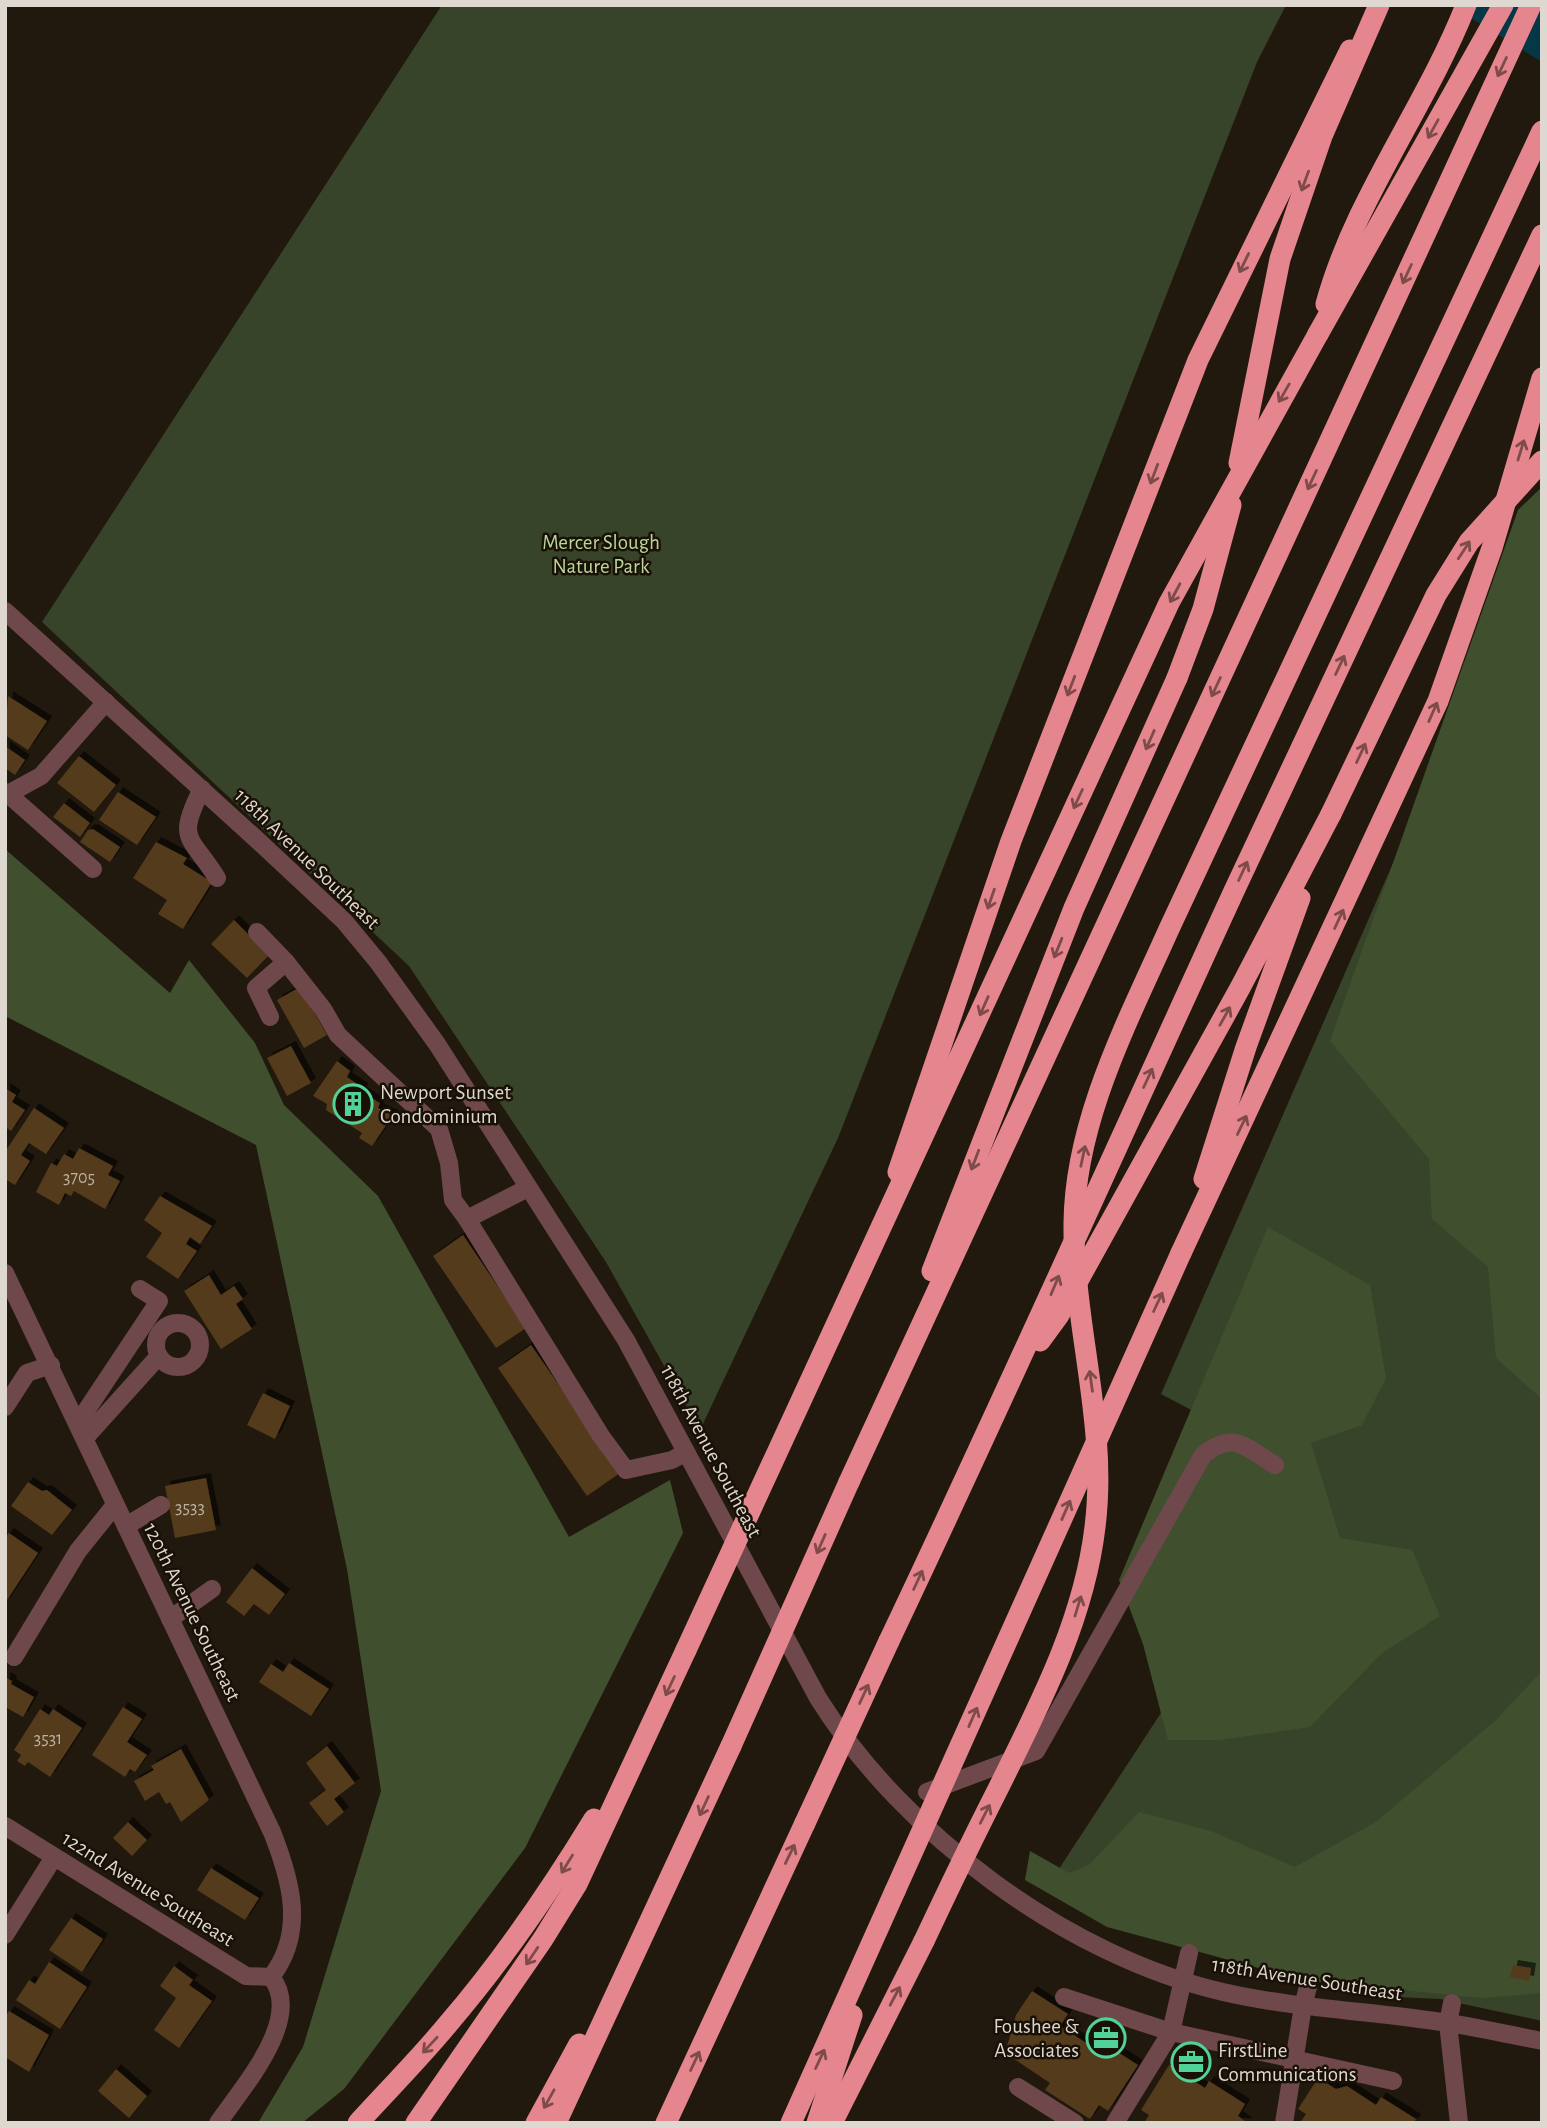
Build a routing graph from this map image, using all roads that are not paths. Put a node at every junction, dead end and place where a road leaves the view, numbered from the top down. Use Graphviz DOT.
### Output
graph roads {
  1 [pos="1376,5"];
  2 [pos="1466,5"];
  3 [pos="1503,5"];
  4 [pos="1531,5"];
  5 [pos="1542,131"];
  6 [pos="1542,235"];
  7 [pos="1318,334"];
  8 [pos="1542,378"];
  9 [pos="1542,461"];
  10 [pos="5,611"];
  11 [pos="106,702"];
  12 [pos="202,789"];
  13 [pos="6,793"];
  14 [pos="1331,814"];
  15 [pos="93,869"];
  16 [pos="217,878"];
  17 [pos="257,932"];
  18 [pos="286,962"];
  19 [pos="270,1017"];
  20 [pos="528,1188"];
  21 [pos="467,1219"];
  22 [pos="1181,1253"];
  23 [pos="5,1273"];
  24 [pos="140,1289"];
  25 [pos="850,1301"];
  26 [pos="158,1357"];
  27 [pos="51,1365"];
  28 [pos="1018,1370"];
  29 [pos="5,1407"];
  30 [pos="82,1431"];
  31 [pos="686,1452"];
  32 [pos="1275,1465"];
  33 [pos="849,1482"];
  34 [pos="115,1505"];
  35 [pos="161,1505"];
  36 [pos="126,1526"];
  37 [pos="212,1589"];
  38 [pos="170,1619"];
  39 [pos="14,1657"];
  40 [pos="653,1721"];
  41 [pos="927,1792"];
  42 [pos="5,1826"];
  43 [pos="54,1857"];
  44 [pos="676,1867"];
  45 [pos="5,1935"];
  46 [pos="876,1936"];
  47 [pos="1189,1953"];
  48 [pos="271,1976"];
  49 [pos="1182,1981"];
  50 [pos="1310,1983"];
  51 [pos="1064,1997"];
  52 [pos="1452,2003"];
  53 [pos="1303,2006"];
  54 [pos="1448,2023"];
  55 [pos="1171,2032"];
  56 [pos="1542,2041"];
  57 [pos="1294,2061"];
  58 [pos="1393,2081"];
  59 [pos="1018,2087"];
  60 [pos="218,2123"];
  61 [pos="358,2123"];
  62 [pos="416,2123"];
  63 [pos="536,2123"];
  64 [pos="556,2123"];
  65 [pos="666,2123"];
  66 [pos="791,2123"];
  67 [pos="817,2123"];
  68 [pos="832,2123"];
  69 [pos="1074,2123"];
  70 [pos="1115,2123"];
  71 [pos="1284,2123"];
  72 [pos="1459,2123"];
  1 -- 25 [label="highway, one-way, bridge"];
  1 -- 33 [label="highway, one-way, bridge"];
  2 -- 7 [label="highway"];
  3 -- 7 [label="highway, one-way"];
  4 -- 33 [label="highway, one-way"];
  68 -- 5 [label="highway, one-way, bridge"];
  28 -- 6 [label="highway, one-way, bridge"];
  7 -- 25 [label="highway, one-way, bridge"];
  22 -- 8 [label="highway, one-way, bridge"];
  14 -- 9 [label="highway, one-way, bridge"];
  10 -- 11 [label="street, 118th Avenue Southeast"];
  11 -- 12 [label="street, 118th Avenue Southeast"];
  11 -- 13 [label="street"];
  12 -- 16 [label="street"];
  12 -- 20 [label="street, 118th Avenue Southeast"];
  13 -- 15 [label="street"];
  14 -- 22 [label="highway"];
  28 -- 14 [label="highway, one-way, bridge"];
  17 -- 18 [label="street"];
  18 -- 19 [label="street"];
  18 -- 21 [label="street"];
  20 -- 21 [label="street"];
  20 -- 31 [label="street, 118th Avenue Southeast"];
  21 -- 31 [label="street"];
  46 -- 22 [label="highway, one-way, bridge"];
  23 -- 27 [label="street, 120th Avenue Southeast"];
  24 -- 30 [label="street"];
  25 -- 40 [label="highway, one-way, bridge"];
  26 -- 30 [label="street"];
  27 -- 29 [label="street"];
  27 -- 30 [label="street, 120th Avenue Southeast"];
  65 -- 28 [label="highway, one-way, bridge"];
  30 -- 34 [label="street, 120th Avenue Southeast"];
  31 -- 49 [label="street, 118th Avenue Southeast"];
  32 -- 41 [label="street"];
  33 -- 44 [label="highway, one-way, bridge"];
  34 -- 36 [label="street, 120th Avenue Southeast"];
  34 -- 39 [label="street"];
  35 -- 36 [label="street"];
  36 -- 38 [label="street, 120th Avenue Southeast"];
  37 -- 38 [label="street"];
  38 -- 48 [label="street, 120th Avenue Southeast"];
  40 -- 61 [label="highway, one-way"];
  40 -- 62 [label="highway, one-way"];
  42 -- 43 [label="street, 122nd Avenue Southeast"];
  43 -- 45 [label="street"];
  43 -- 48 [label="street, 122nd Avenue Southeast"];
  44 -- 63 [label="highway, one-way"];
  44 -- 64 [label="highway"];
  66 -- 46 [label="highway, one-way"];
  46 -- 67 [label="highway"];
  47 -- 49 [label="street"];
  48 -- 60 [label="street"];
  49 -- 53 [label="street, 118th Avenue Southeast"];
  49 -- 55 [label="street"];
  50 -- 53 [label="street"];
  51 -- 55 [label="street"];
  52 -- 54 [label="street"];
  53 -- 54 [label="street, 118th Avenue Southeast"];
  53 -- 57 [label="street"];
  54 -- 56 [label="street, 118th Avenue Southeast"];
  54 -- 72 [label="street"];
  55 -- 57 [label="street"];
  55 -- 70 [label="street"];
  57 -- 58 [label="street"];
  57 -- 71 [label="street"];
  59 -- 69 [label="street"];
}
